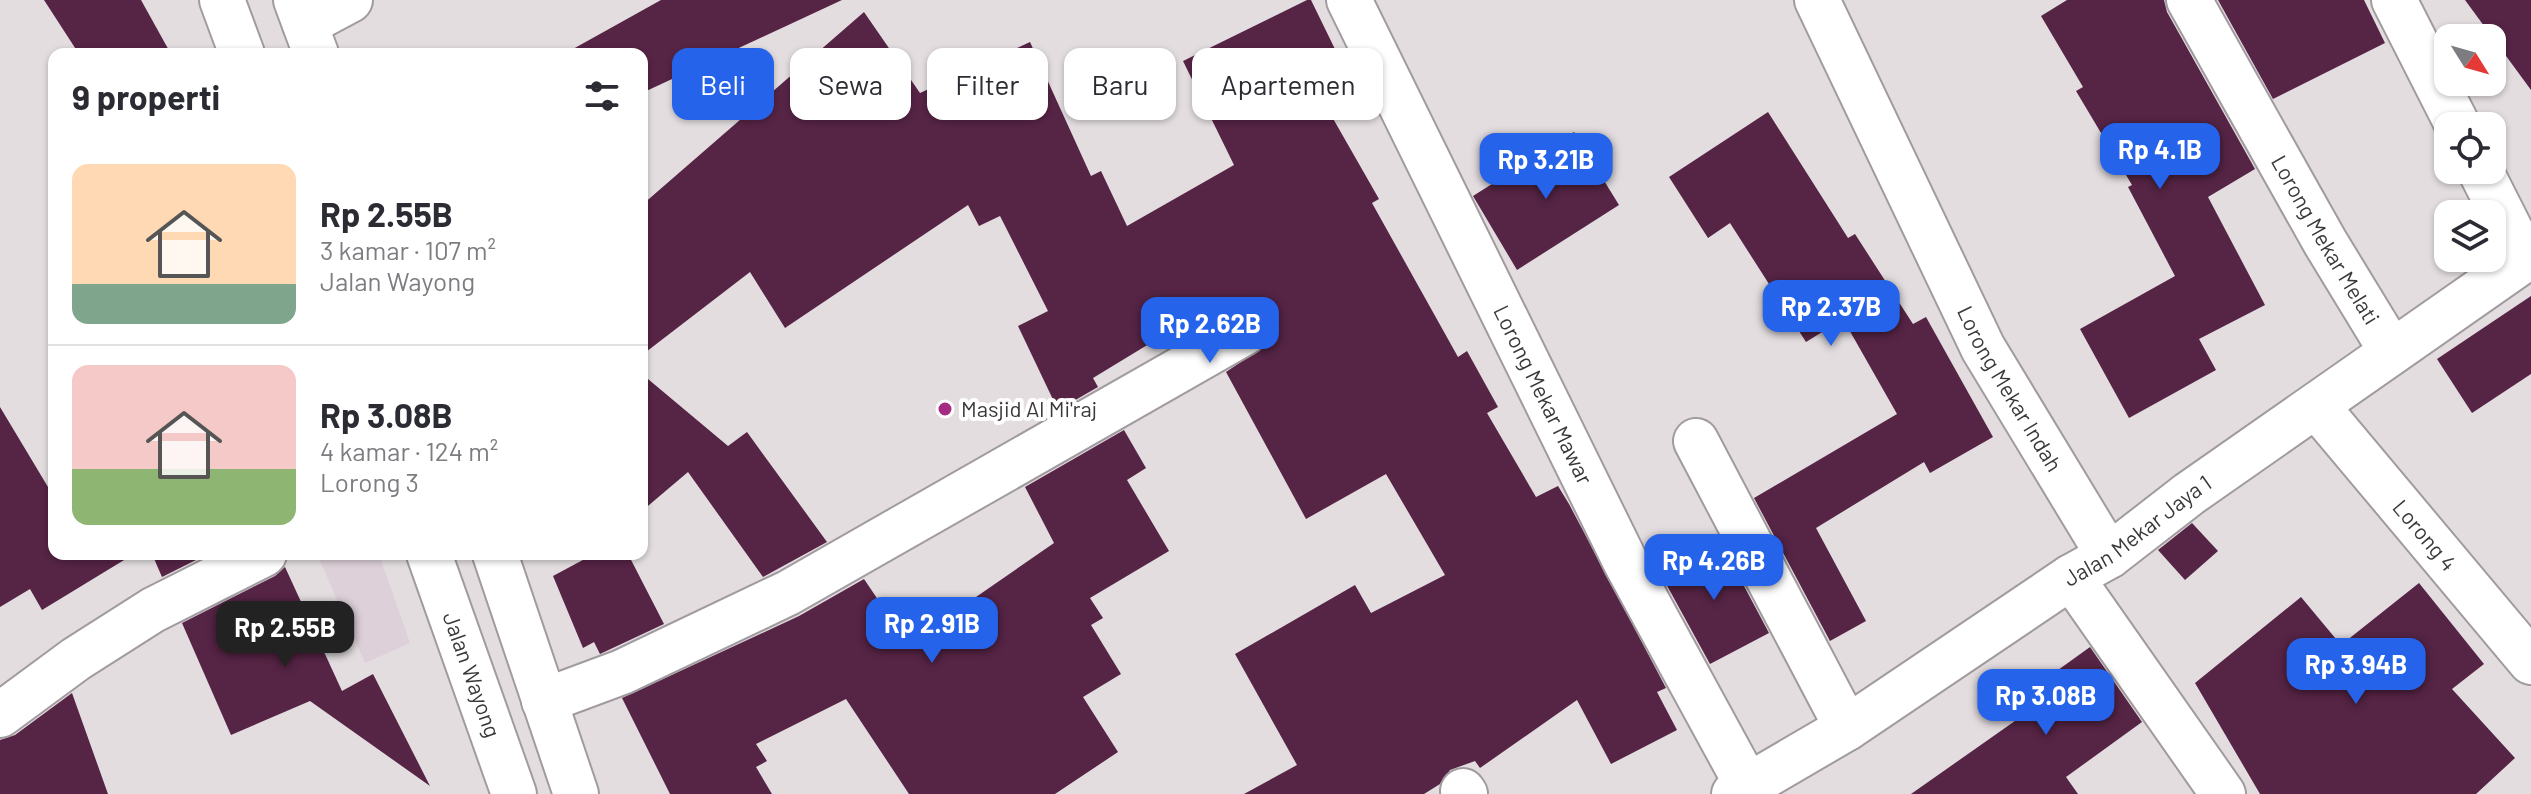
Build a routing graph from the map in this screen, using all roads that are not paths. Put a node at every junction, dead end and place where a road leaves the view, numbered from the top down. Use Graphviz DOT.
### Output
graph roads {
  1 [pos="222,0"];
  2 [pos="350,0"];
  3 [pos="1349,0"];
  4 [pos="1817,0"];
  5 [pos="2189,0"];
  6 [pos="2394,0"];
  7 [pos="306,26"];
  8 [pos="240,48"];
  9 [pos="2451,112"];
  10 [pos="2488,184"];
  11 [pos="2528,257"];
  12 [pos="1244,333"];
  13 [pos="2392,352"];
  14 [pos="2318,408"];
  15 [pos="1696,441"];
  16 [pos="2109,556"];
  17 [pos="252,560"];
  18 [pos="431,560"];
  19 [pos="497,560"];
  20 [pos="2071,577"];
  21 [pos="2531,662"];
  22 [pos="544,701"];
  23 [pos="0,715"];
  24 [pos="1847,728"];
  25 [pos="1745,791"];
  26 [pos="514,794"];
  27 [pos="576,794"];
  28 [pos="2223,794"];
  1 -- 8 [label="street"];
  2 -- 7 [label="street"];
  3 -- 25 [label="street, Lorong Mekar Mawar"];
  4 -- 16 [label="street, Lorong Mekar Indah"];
  5 -- 13 [label="street, Lorong Mekar Melati"];
  6 -- 9 [label="street"];
  10 -- 11 [label="street"];
  11 -- 13 [label="street, Jalan Mekar Jaya 1"];
  12 -- 22 [label="street"];
  13 -- 14 [label="street, Jalan Mekar Jaya 1"];
  14 -- 16 [label="street, Jalan Mekar Jaya 1"];
  14 -- 21 [label="street, Lorong 4"];
  15 -- 24 [label="street"];
  16 -- 20 [label="street, Jalan Mekar Jaya 1"];
  17 -- 23 [label="street"];
  18 -- 26 [label="street, Jalan Wayong"];
  19 -- 22 [label="street"];
  20 -- 24 [label="street, Jalan Mekar Jaya 1"];
  20 -- 28 [label="street"];
  22 -- 27 [label="street"];
  24 -- 25 [label="street, Jalan Mekar Jaya 1"];
}
